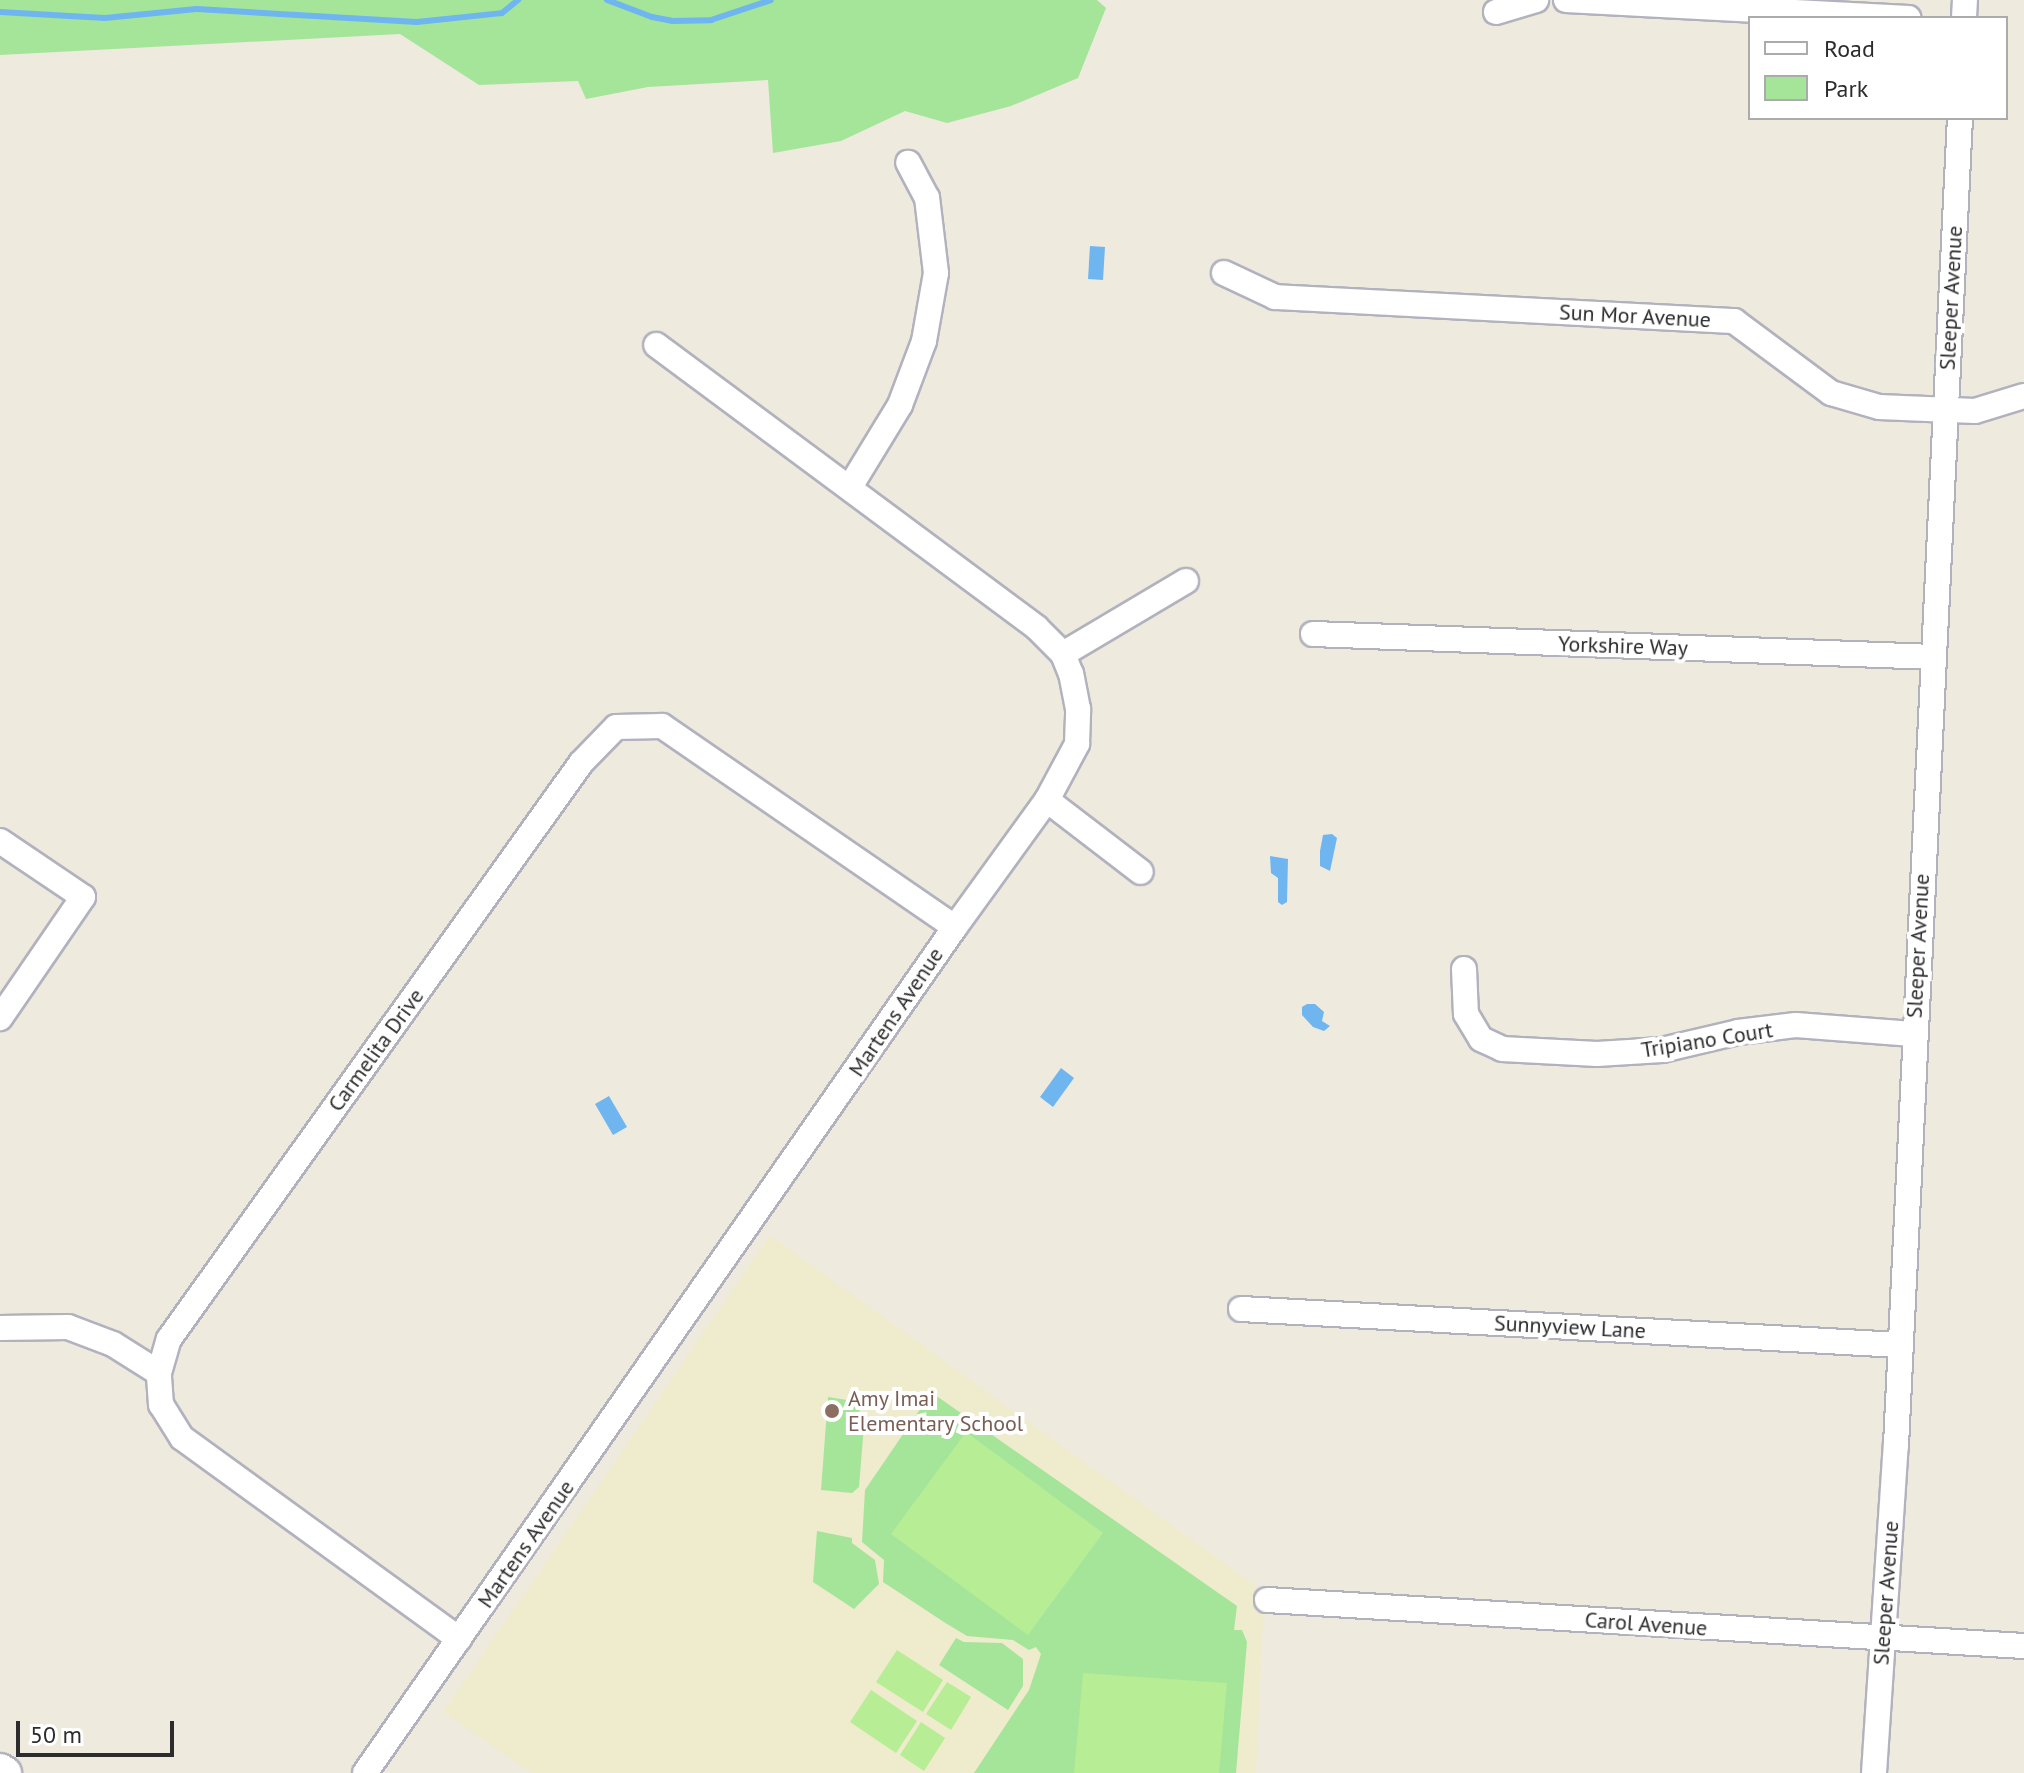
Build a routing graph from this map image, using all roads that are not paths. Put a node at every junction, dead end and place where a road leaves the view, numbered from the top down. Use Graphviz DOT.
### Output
graph roads {
  1 [pos="1536,0"];
  2 [pos="1566,0"];
  3 [pos="1496,12"];
  4 [pos="1871,16"];
  5 [pos="1960,120"];
  6 [pos="908,163"];
  7 [pos="1224,273"];
  8 [pos="656,345"];
  9 [pos="2024,396"];
  10 [pos="1945,410"];
  11 [pos="850,487"];
  12 [pos="1186,581"];
  13 [pos="1313,634"];
  14 [pos="1063,654"];
  15 [pos="1933,657"];
  16 [pos="1047,800"];
  17 [pos="0,841"];
  18 [pos="1141,872"];
  19 [pos="955,927"];
  20 [pos="1464,969"];
  21 [pos="0,1018"];
  22 [pos="1913,1034"];
  23 [pos="1241,1309"];
  24 [pos="0,1328"];
  25 [pos="1899,1345"];
  26 [pos="159,1373"];
  27 [pos="1267,1600"];
  28 [pos="459,1639"];
  29 [pos="1883,1639"];
  30 [pos="2024,1646"];
  31 [pos="365,1773"];
  32 [pos="1874,1773"];
  1 -- 3 [label="street"];
  2 -- 4 [label="street"];
  5 -- 10 [label="street, Sleeper Avenue"];
  6 -- 11 [label="street"];
  7 -- 10 [label="street, Sun Mor Avenue"];
  8 -- 11 [label="street"];
  9 -- 10 [label="street, Sun Mor Avenue"];
  10 -- 15 [label="street, Sleeper Avenue"];
  11 -- 14 [label="street"];
  12 -- 14 [label="street"];
  13 -- 15 [label="street, Yorkshire Way"];
  14 -- 16 [label="street, Martens Avenue"];
  15 -- 22 [label="street, Sleeper Avenue"];
  16 -- 18 [label="street"];
  16 -- 19 [label="street, Martens Avenue"];
  17 -- 21 [label="street"];
  19 -- 26 [label="street, Carmelita Drive"];
  19 -- 28 [label="street, Martens Avenue"];
  20 -- 22 [label="street, Tripiano Court"];
  22 -- 25 [label="street, Sleeper Avenue"];
  23 -- 25 [label="street, Sunnyview Lane"];
  24 -- 26 [label="street"];
  25 -- 29 [label="street, Sleeper Avenue"];
  26 -- 28 [label="street, Carmelita Drive"];
  27 -- 29 [label="street, Carol Avenue"];
  28 -- 31 [label="street, Martens Avenue"];
  29 -- 30 [label="street, Carol Avenue"];
  29 -- 32 [label="street, Sleeper Avenue"];
}
